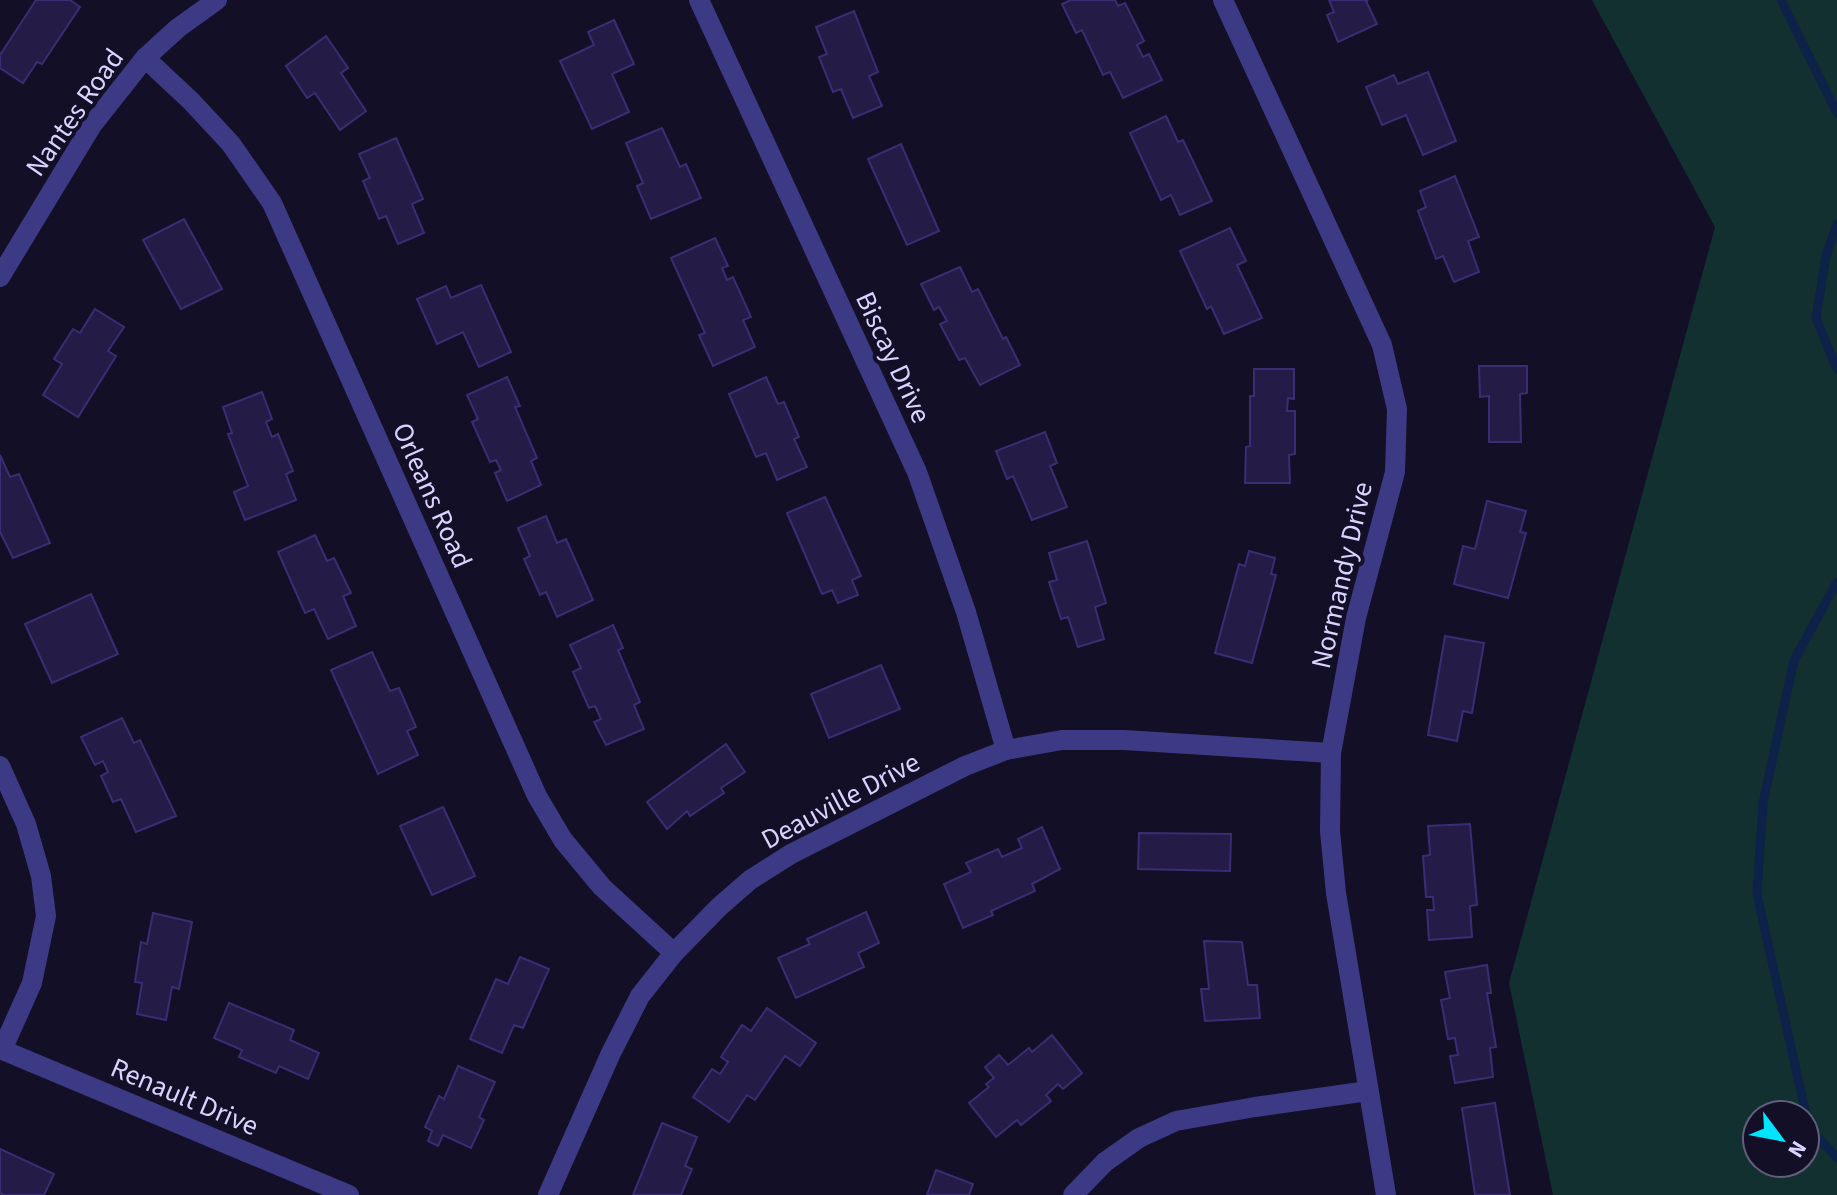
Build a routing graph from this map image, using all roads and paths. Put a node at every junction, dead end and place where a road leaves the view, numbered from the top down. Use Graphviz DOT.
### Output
graph roads {
  1 [pos="217,0"];
  2 [pos="699,0"];
  3 [pos="1223,0"];
  4 [pos="145,58"];
  5 [pos="0,277"];
  6 [pos="1006,750"];
  7 [pos="1331,753"];
  8 [pos="0,766"];
  9 [pos="674,953"];
  10 [pos="1,1050"];
  11 [pos="1368,1091"];
  12 [pos="349,1195"];
  13 [pos="548,1195"];
  14 [pos="1073,1195"];
  15 [pos="1386,1195"];
  1 -- 4 [label="street, Nantes Road"];
  2 -- 6 [label="street, Biscay Drive"];
  3 -- 7 [label="street, Normandy Drive"];
  4 -- 5 [label="street, Nantes Road"];
  4 -- 9 [label="street, Orleans Road"];
  6 -- 7 [label="street, Deauville Drive"];
  6 -- 9 [label="street, Deauville Drive"];
  7 -- 11 [label="street, Normandy Drive"];
  8 -- 10 [label="street"];
  9 -- 13 [label="street, Deauville Drive"];
  10 -- 12 [label="street, Renault Drive"];
  11 -- 14 [label="street"];
  11 -- 15 [label="street, Normandy Drive"];
}
